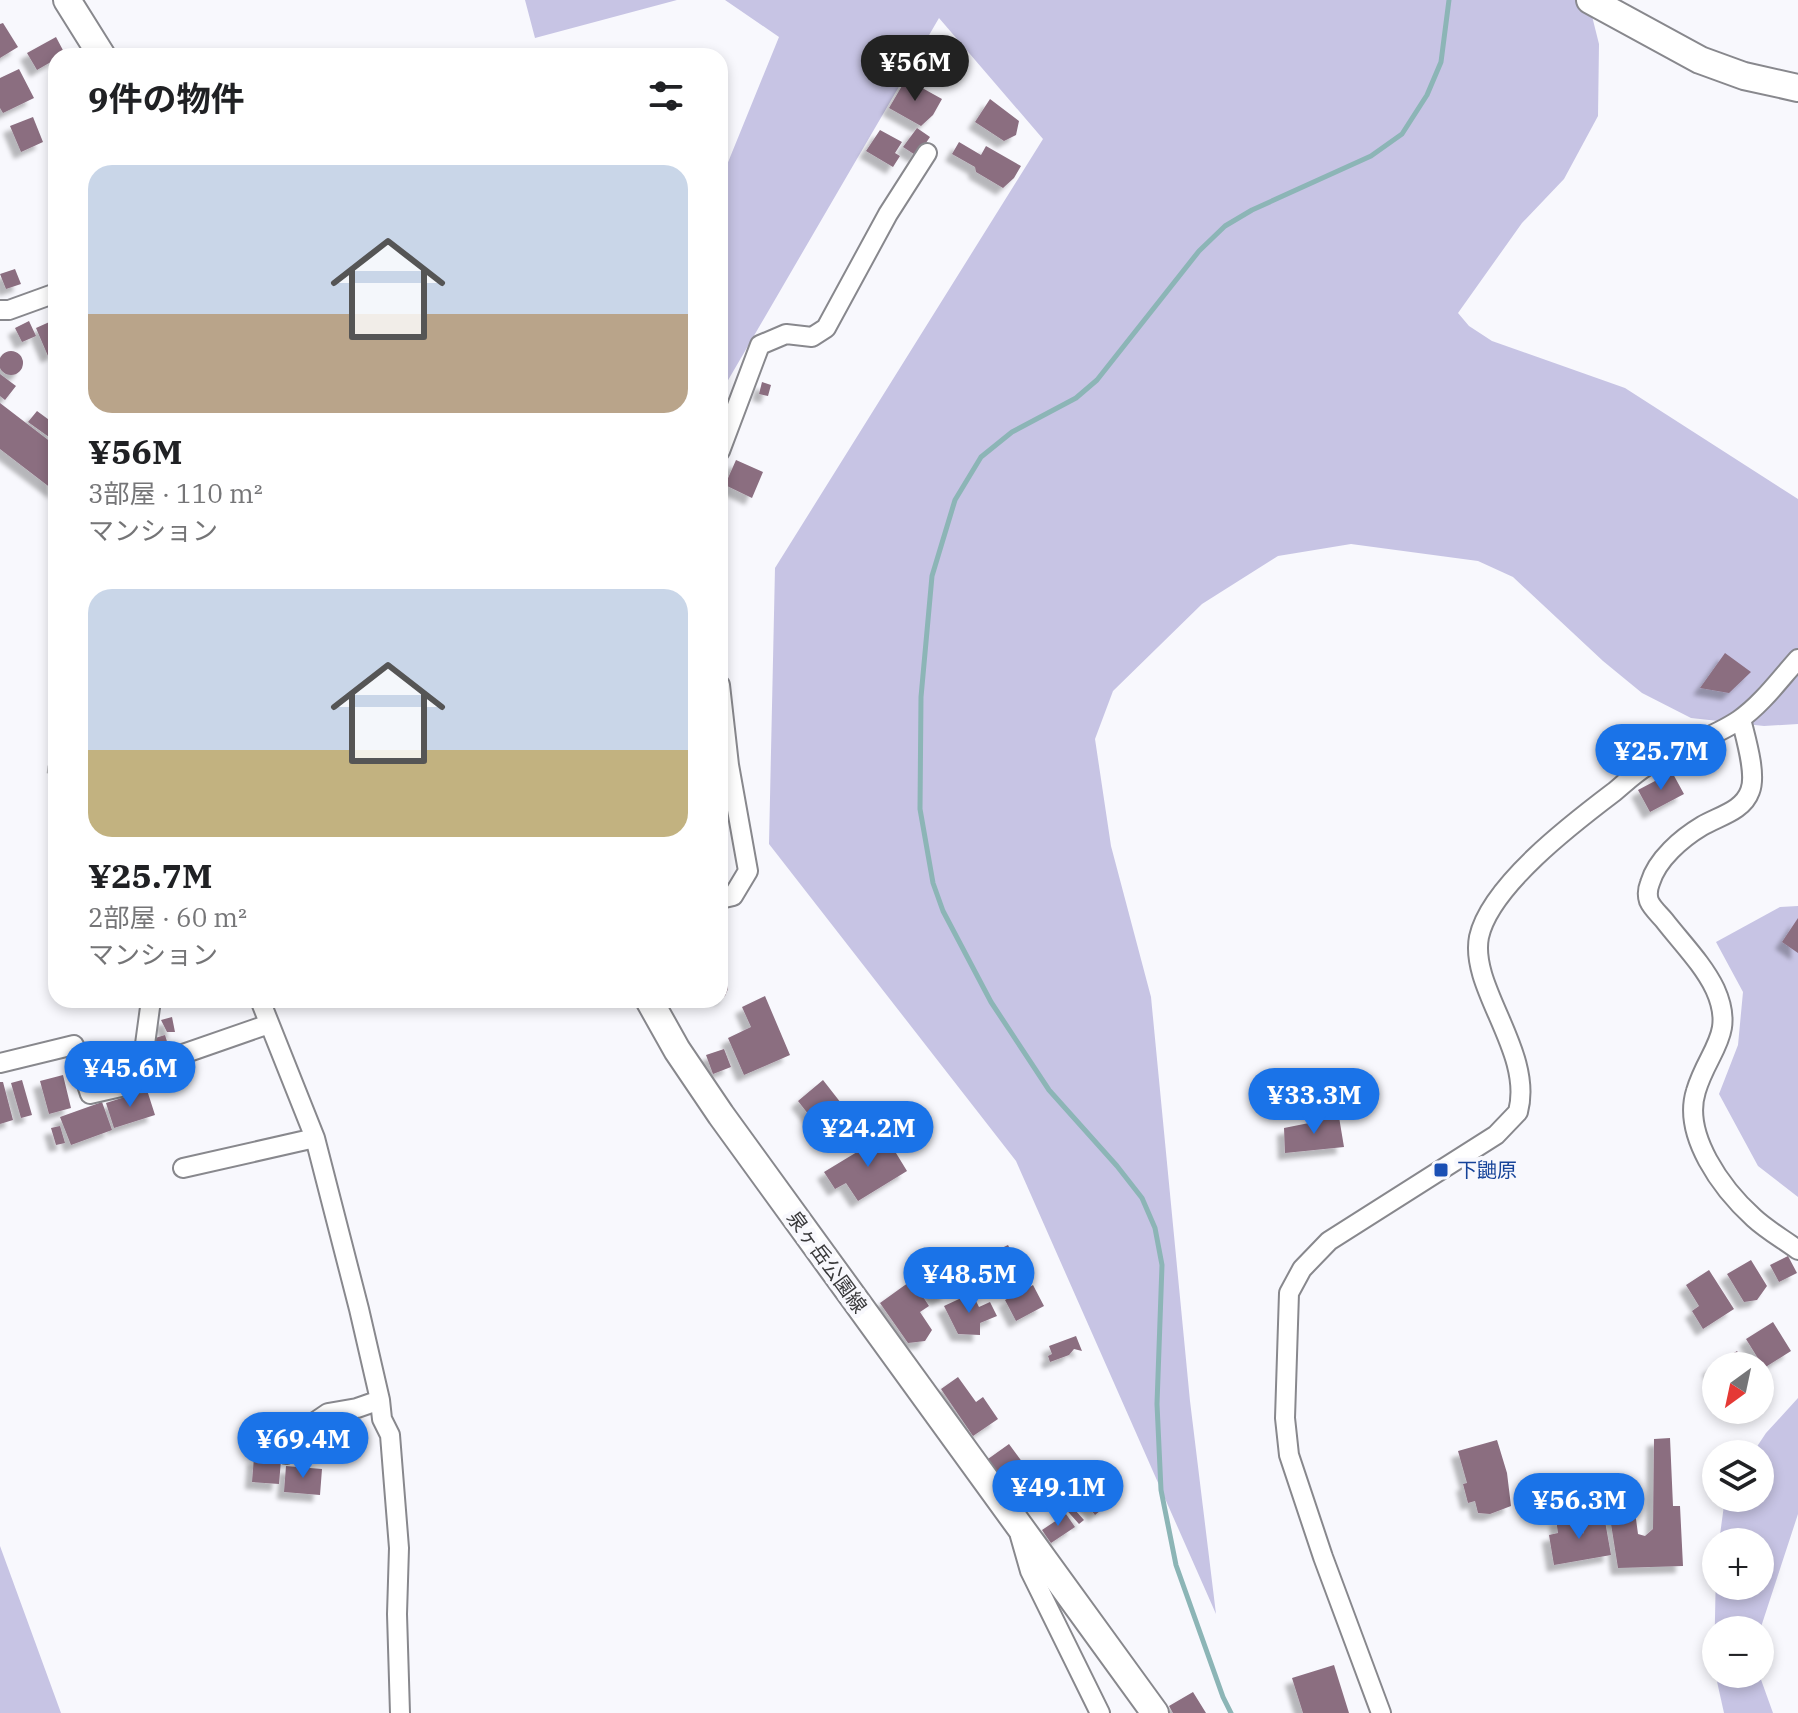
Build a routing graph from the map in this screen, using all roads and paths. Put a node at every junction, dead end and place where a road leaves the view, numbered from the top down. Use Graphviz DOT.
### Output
graph roads {
  1 [pos="67,0"];
  2 [pos="1590,0"];
  3 [pos="97,48"];
  4 [pos="1798,88"];
  5 [pos="927,153"];
  6 [pos="48,296"];
  7 [pos="0,310"];
  8 [pos="728,430"];
  9 [pos="1798,659"];
  10 [pos="1741,719"];
  11 [pos="728,780"];
  12 [pos="728,897"];
  13 [pos="150,1008"];
  14 [pos="263,1008"];
  15 [pos="653,1008"];
  16 [pos="269,1024"];
  17 [pos="0,1063"];
  18 [pos="82,1070"];
  19 [pos="315,1138"];
  20 [pos="183,1168"];
  21 [pos="1798,1250"];
  22 [pos="380,1400"];
  23 [pos="286,1454"];
  24 [pos="1018,1525"];
  25 [pos="400,1713"];
  26 [pos="1100,1713"];
  27 [pos="1155,1713"];
  28 [pos="1381,1713"];
  1 -- 3 [label="main road"];
  2 -- 4 [label="main road"];
  5 -- 8 [label="street"];
  6 -- 7 [label="street"];
  9 -- 10 [label="street"];
  10 -- 21 [label="street"];
  10 -- 28 [label="street"];
  11 -- 12 [label="street"];
  13 -- 18 [label="street"];
  14 -- 16 [label="street"];
  15 -- 24 [label="main road, 泉ヶ岳公園線"];
  16 -- 18 [label="street"];
  16 -- 19 [label="street"];
  17 -- 18 [label="street"];
  19 -- 20 [label="street"];
  19 -- 22 [label="street"];
  22 -- 23 [label="street"];
  22 -- 25 [label="street"];
  24 -- 26 [label="street"];
  24 -- 27 [label="main road, 泉ヶ岳公園線"];
}
